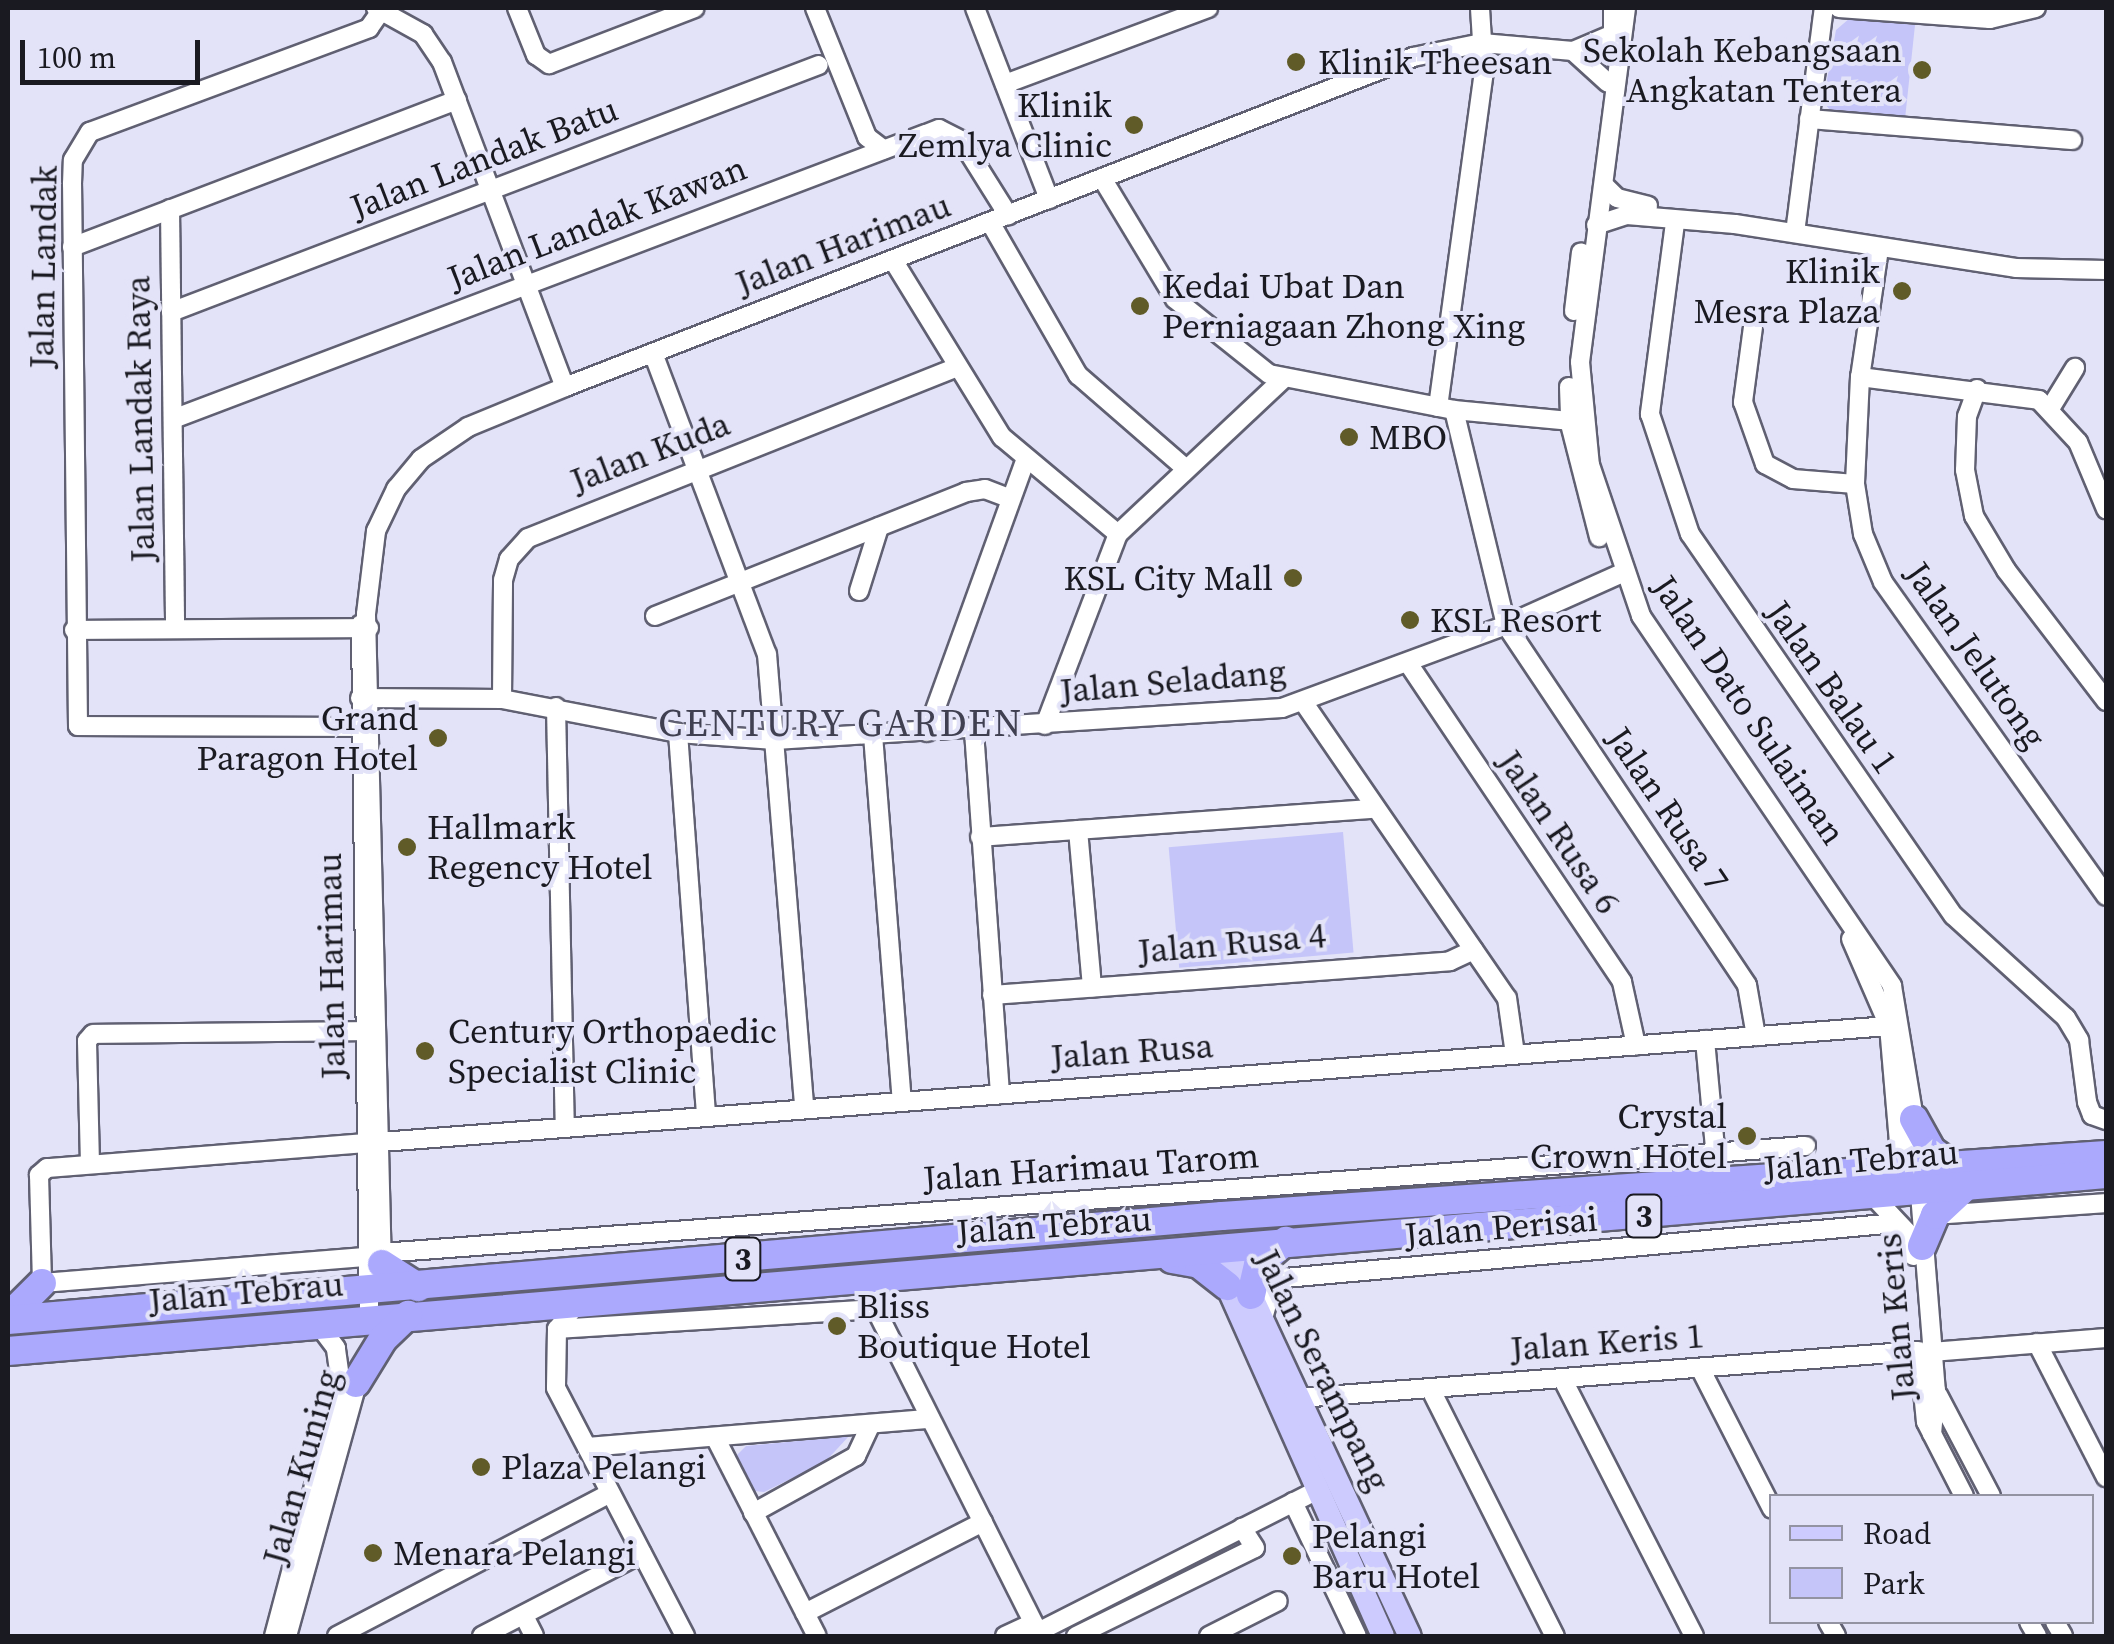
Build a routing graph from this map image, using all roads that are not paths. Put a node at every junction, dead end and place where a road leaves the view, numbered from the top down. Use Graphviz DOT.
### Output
graph roads {
  1 [pos="517,8"];
  2 [pos="694,8"];
  3 [pos="816,8"];
  4 [pos="976,8"];
  5 [pos="1208,8"];
  6 [pos="1480,8"];
  7 [pos="1613,8"];
  8 [pos="1626,8"];
  9 [pos="1824,8"];
  10 [pos="1839,8"];
  11 [pos="2036,8"];
  12 [pos="379,9"];
  13 [pos="1932,11"];
  14 [pos="1614,34"];
  15 [pos="1482,44"];
  16 [pos="1573,50"];
  17 [pos="819,65"];
  18 [pos="1608,83"];
  19 [pos="1005,84"];
  20 [pos="457,100"];
  21 [pos="1810,119"];
  22 [pos="867,137"];
  23 [pos="2072,140"];
  24 [pos="884,150"];
  25 [pos="861,158"];
  26 [pos="1102,178"];
  27 [pos="1604,185"];
  28 [pos="491,190"];
  29 [pos="1049,199"];
  30 [pos="170,209"];
  31 [pos="999,218"];
  32 [pos="1674,223"];
  33 [pos="1714,223"];
  34 [pos="1596,224"];
  35 [pos="1795,233"];
  36 [pos="72,247"];
  37 [pos="1879,248"];
  38 [pos="893,260"];
  39 [pos="2106,270"];
  40 [pos="525,285"];
  41 [pos="171,312"];
  42 [pos="1753,328"];
  43 [pos="654,353"];
  44 [pos="956,368"];
  45 [pos="2075,368"];
  46 [pos="1860,377"];
  47 [pos="1282,380"];
  48 [pos="565,387"];
  49 [pos="1977,389"];
  50 [pos="2051,407"];
  51 [pos="1446,409"];
  52 [pos="172,419"];
  53 [pos="1576,423"];
  54 [pos="1025,462"];
  55 [pos="697,468"];
  56 [pos="1186,469"];
  57 [pos="1856,484"];
  58 [pos="1008,498"];
  59 [pos="2106,508"];
  60 [pos="879,526"];
  61 [pos="1118,534"];
  62 [pos="1617,574"];
  63 [pos="739,578"];
  64 [pos="859,591"];
  65 [pos="655,616"];
  66 [pos="366,623"];
  67 [pos="1506,624"];
  68 [pos="175,628"];
  69 [pos="74,630"];
  70 [pos="1408,662"];
  71 [pos="366,698"];
  72 [pos="502,699"];
  73 [pos="2106,700"];
  74 [pos="1304,703"];
  75 [pos="556,707"];
  76 [pos="1045,725"];
  77 [pos="360,727"];
  78 [pos="974,731"];
  79 [pos="927,732"];
  80 [pos="678,733"];
  81 [pos="872,735"];
  82 [pos="776,740"];
  83 [pos="1374,809"];
  84 [pos="1078,830"];
  85 [pos="980,837"];
  86 [pos="2099,876"];
  87 [pos="2106,896"];
  88 [pos="1474,950"];
  89 [pos="1092,987"];
  90 [pos="992,995"];
  91 [pos="1888,1026"];
  92 [pos="365,1032"];
  93 [pos="1756,1036"];
  94 [pos="1705,1040"];
  95 [pos="1636,1045"];
  96 [pos="1515,1054"];
  97 [pos="1000,1094"];
  98 [pos="902,1101"];
  99 [pos="804,1108"];
  100 [pos="706,1116"];
  101 [pos="1914,1119"];
  102 [pos="2106,1120"];
  103 [pos="565,1127"];
  104 [pos="373,1143"];
  105 [pos="1806,1146"];
  106 [pos="1715,1152"];
  107 [pos="2106,1155"];
  108 [pos="90,1164"];
  109 [pos="1576,1164"];
  110 [pos="2106,1174"];
  111 [pos="1958,1177"];
  112 [pos="1718,1181"];
  113 [pos="1915,1188"];
  114 [pos="1593,1191"];
  115 [pos="1874,1197"];
  116 [pos="2106,1203"];
  117 [pos="1383,1208"];
  118 [pos="1896,1223"];
  119 [pos="1068,1231"];
  120 [pos="1286,1241"];
  121 [pos="534,1242"];
  122 [pos="1922,1246"];
  123 [pos="1222,1248"];
  124 [pos="1148,1256"];
  125 [pos="859,1276"];
  126 [pos="519,1278"];
  127 [pos="42,1283"];
  128 [pos="381,1288"];
  129 [pos="1239,1291"];
  130 [pos="585,1300"];
  131 [pos="875,1309"];
  132 [pos="8,1319"];
  133 [pos="317,1322"];
  134 [pos="1262,1322"];
  135 [pos="557,1328"];
  136 [pos="2106,1338"];
  137 [pos="2037,1342"];
  138 [pos="8,1351"];
  139 [pos="1925,1351"];
  140 [pos="1700,1368"];
  141 [pos="1562,1378"];
  142 [pos="356,1383"];
  143 [pos="1430,1388"];
  144 [pos="1936,1390"];
  145 [pos="1299,1398"];
  146 [pos="930,1419"];
  147 [pos="870,1424"];
  148 [pos="1932,1434"];
  149 [pos="716,1440"];
  150 [pos="587,1447"];
  151 [pos="2101,1453"];
  152 [pos="2106,1477"];
  153 [pos="1316,1490"];
  154 [pos="610,1493"];
  155 [pos="1963,1494"];
  156 [pos="1989,1494"];
  157 [pos="1293,1502"];
  158 [pos="1769,1503"];
  159 [pos="753,1512"];
  160 [pos="983,1522"];
  161 [pos="1242,1528"];
  162 [pos="642,1553"];
  163 [pos="1278,1601"];
  164 [pos="805,1613"];
  165 [pos="524,1616"];
  166 [pos="1037,1630"];
  167 [pos="274,1636"];
  168 [pos="287,1636"];
  169 [pos="337,1636"];
  170 [pos="482,1636"];
  171 [pos="534,1636"];
  172 [pos="684,1636"];
  173 [pos="817,1636"];
  174 [pos="1009,1636"];
  175 [pos="1076,1636"];
  176 [pos="1209,1636"];
  177 [pos="1358,1636"];
  178 [pos="1382,1636"];
  179 [pos="1410,1636"];
  180 [pos="1555,1636"];
  181 [pos="1694,1636"];
  1 -- 2 [label="street"];
  3 -- 22 [label="street"];
  4 -- 19 [label="street"];
  5 -- 19 [label="street"];
  6 -- 15 [label="street"];
  7 -- 14 [label="street, Jalan Dato Sulaiman"];
  8 -- 27 [label="street, Jalan Dato Sulaiman"];
  9 -- 21 [label="street"];
  10 -- 13 [label="street"];
  11 -- 13 [label="street"];
  12 -- 20 [label="street"];
  12 -- 36 [label="street, Jalan Landak"];
  14 -- 16 [label="street, Jalan Harimau"];
  14 -- 18 [label="street, Jalan Dato Sulaiman"];
  15 -- 16 [label="street, Jalan Harimau"];
  15 -- 26 [label="street, Jalan Harimau"];
  15 -- 51 [label="street"];
  16 -- 18 [label="street"];
  17 -- 28 [label="street, Jalan Landak Batu"];
  18 -- 53 [label="street, Jalan Dato Sulaiman"];
  19 -- 29 [label="street"];
  20 -- 28 [label="street"];
  20 -- 30 [label="street"];
  21 -- 23 [label="street"];
  21 -- 35 [label="street"];
  22 -- 24 [label="street"];
  22 -- 25 [label="street"];
  24 -- 25 [label="street, Jalan Landak Kawan"];
  24 -- 31 [label="street, Jalan Landak Kawan"];
  25 -- 40 [label="street, Jalan Landak Kawan"];
  26 -- 29 [label="street, Jalan Harimau"];
  26 -- 47 [label="street"];
  27 -- 33 [label="street"];
  27 -- 34 [label="street, Jalan Dato Sulaiman"];
  28 -- 40 [label="street"];
  28 -- 41 [label="street, Jalan Landak Batu"];
  29 -- 31 [label="street, Jalan Harimau"];
  30 -- 36 [label="street"];
  30 -- 41 [label="street, Jalan Landak Raya"];
  31 -- 38 [label="street, Jalan Harimau"];
  31 -- 56 [label="street"];
  32 -- 33 [label="street"];
  32 -- 34 [label="street"];
  32 -- 102 [label="street, Jalan Balau 1"];
  33 -- 35 [label="street"];
  34 -- 53 [label="street, Jalan Dato Sulaiman"];
  35 -- 37 [label="street"];
  36 -- 69 [label="street, Jalan Landak"];
  37 -- 39 [label="street"];
  37 -- 46 [label="street, Jalan Jelutong"];
  38 -- 43 [label="street, Jalan Harimau"];
  38 -- 44 [label="street"];
  40 -- 48 [label="street"];
  40 -- 52 [label="street, Jalan Landak Kawan"];
  41 -- 52 [label="street, Jalan Landak Raya"];
  42 -- 57 [label="street"];
  43 -- 48 [label="street, Jalan Harimau"];
  43 -- 55 [label="street"];
  44 -- 54 [label="street"];
  44 -- 55 [label="street, Jalan Kuda"];
  45 -- 50 [label="street"];
  46 -- 49 [label="street"];
  46 -- 57 [label="street, Jalan Jelutong"];
  47 -- 51 [label="street"];
  47 -- 56 [label="street"];
  48 -- 66 [label="street, Jalan Harimau"];
  49 -- 50 [label="street"];
  49 -- 73 [label="street"];
  50 -- 59 [label="street"];
  51 -- 53 [label="street"];
  51 -- 67 [label="street"];
  52 -- 68 [label="street, Jalan Landak Raya"];
  53 -- 62 [label="street, Jalan Dato Sulaiman"];
  54 -- 58 [label="street"];
  54 -- 61 [label="street"];
  55 -- 63 [label="street"];
  55 -- 72 [label="street, Jalan Kuda"];
  56 -- 61 [label="street"];
  57 -- 86 [label="street, Jalan Jelutong"];
  58 -- 60 [label="street"];
  58 -- 79 [label="street"];
  60 -- 63 [label="street"];
  60 -- 64 [label="street"];
  61 -- 76 [label="street"];
  62 -- 67 [label="street, Jalan Seladang"];
  62 -- 91 [label="street, Jalan Dato Sulaiman"];
  62 -- 101 [label="street, Jalan Dato Sulaiman"];
  63 -- 65 [label="street"];
  63 -- 82 [label="street"];
  66 -- 68 [label="street"];
  66 -- 71 [label="street, Jalan Harimau"];
  67 -- 70 [label="street, Jalan Seladang"];
  67 -- 93 [label="street, Jalan Rusa 7"];
  68 -- 69 [label="street"];
  69 -- 77 [label="street, Jalan Landak"];
  70 -- 74 [label="street, Jalan Seladang"];
  70 -- 95 [label="street, Jalan Rusa 6"];
  71 -- 72 [label="street, Jalan Seladang"];
  71 -- 77 [label="street, Jalan Harimau"];
  71 -- 104 [label="street, Jalan Harimau"];
  72 -- 75 [label="street, Jalan Seladang"];
  74 -- 76 [label="street, Jalan Seladang"];
  74 -- 83 [label="street"];
  75 -- 80 [label="street, Jalan Seladang"];
  75 -- 103 [label="street"];
  76 -- 78 [label="street, Jalan Seladang"];
  77 -- 92 [label="street, Jalan Harimau"];
  78 -- 79 [label="street, Jalan Seladang"];
  78 -- 85 [label="street"];
  79 -- 81 [label="street, Jalan Seladang"];
  80 -- 82 [label="street, Jalan Seladang"];
  80 -- 100 [label="street"];
  81 -- 82 [label="street, Jalan Seladang"];
  81 -- 98 [label="street"];
  82 -- 99 [label="street"];
  83 -- 84 [label="street"];
  83 -- 88 [label="street"];
  84 -- 85 [label="street"];
  84 -- 89 [label="street"];
  85 -- 90 [label="street"];
  86 -- 87 [label="street, Jalan Jelutong"];
  88 -- 89 [label="street, Jalan Rusa 4"];
  88 -- 96 [label="street"];
  89 -- 90 [label="street, Jalan Rusa 4"];
  90 -- 97 [label="street"];
  91 -- 93 [label="street, Jalan Rusa"];
  91 -- 113 [label="street, Jalan Dato Sulaiman"];
  92 -- 104 [label="street, Jalan Harimau"];
  92 -- 108 [label="street"];
  93 -- 94 [label="street, Jalan Rusa"];
  94 -- 95 [label="street, Jalan Rusa"];
  94 -- 106 [label="street"];
  95 -- 96 [label="street, Jalan Rusa"];
  96 -- 97 [label="street, Jalan Rusa"];
  97 -- 98 [label="street, Jalan Rusa"];
  98 -- 99 [label="street, Jalan Rusa"];
  99 -- 100 [label="street, Jalan Rusa"];
  100 -- 103 [label="street, Jalan Rusa"];
  101 -- 111 [label="highway"];
  101 -- 113 [label="street, Jalan Dato Sulaiman"];
  103 -- 104 [label="street, Jalan Rusa"];
  104 -- 108 [label="street, Jalan Rusa"];
  104 -- 128 [label="street, Jalan Harimau"];
  105 -- 106 [label="street, Jalan Harimau Tarom"];
  106 -- 109 [label="street, Jalan Harimau Tarom"];
  106 -- 112 [label="street"];
  107 -- 111 [label="highway, Jalan Tebrau / 3"];
  108 -- 127 [label="street, Jalan Rusa"];
  109 -- 114 [label="street"];
  109 -- 121 [label="street, Jalan Harimau Tarom"];
  110 -- 111 [label="highway, Jalan Tebrau / 3"];
  111 -- 113 [label="highway"];
  111 -- 113 [label="highway, Jalan Tebrau / 3"];
  112 -- 113 [label="highway, Jalan Tebrau / 3"];
  112 -- 114 [label="highway, Jalan Tebrau / 3"];
  113 -- 115 [label="highway, Jalan Tebrau / 3"];
  113 -- 116 [label="street"];
  113 -- 122 [label="highway"];
  114 -- 117 [label="highway, Jalan Tebrau / 3"];
  115 -- 118 [label="street, Jalan Keris"];
  115 -- 120 [label="highway, Jalan Tebrau / 3"];
  117 -- 119 [label="highway, Jalan Tebrau / 3"];
  117 -- 123 [label="highway"];
  118 -- 134 [label="street, Jalan Perisai"];
  118 -- 139 [label="street, Jalan Keris"];
  119 -- 123 [label="highway"];
  119 -- 126 [label="highway, Jalan Tebrau / 3"];
  120 -- 123 [label="highway, Jalan Tebrau / 3"];
  120 -- 129 [label="highway"];
  121 -- 126 [label="street"];
  121 -- 128 [label="street, Jalan Harimau Tarom"];
  122 -- 139 [label="street, Jalan Keris"];
  123 -- 124 [label="highway, Jalan Tebrau / 3"];
  123 -- 129 [label="main road, Jalan Serampang"];
  124 -- 125 [label="highway, Jalan Tebrau / 3"];
  124 -- 129 [label="highway"];
  125 -- 130 [label="highway, Jalan Tebrau / 3"];
  125 -- 131 [label="street"];
  126 -- 128 [label="highway, Jalan Tebrau / 3"];
  127 -- 128 [label="street, Jalan Harimau Tarom"];
  127 -- 132 [label="highway"];
  128 -- 130 [label="highway, Jalan Tebrau / 3"];
  128 -- 132 [label="highway, Jalan Tebrau / 3"];
  128 -- 133 [label="highway, Jalan Tebrau / 3"];
  128 -- 142 [label="highway"];
  129 -- 134 [label="main road, Jalan Serampang"];
  129 -- 153 [label="main road, Jalan Serampang"];
  130 -- 135 [label="street"];
  131 -- 135 [label="street"];
  131 -- 146 [label="street"];
  133 -- 138 [label="highway, Jalan Tebrau / 3"];
  133 -- 167 [label="street, Jalan Kuning"];
  134 -- 145 [label="main road, Jalan Serampang"];
  135 -- 150 [label="street"];
  136 -- 137 [label="street, Jalan Keris 1"];
  137 -- 139 [label="street, Jalan Keris 1"];
  137 -- 151 [label="street"];
  139 -- 140 [label="street, Jalan Keris 1"];
  139 -- 144 [label="street, Jalan Keris"];
  139 -- 148 [label="street, Jalan Keris"];
  140 -- 141 [label="street, Jalan Keris 1"];
  140 -- 158 [label="street"];
  141 -- 143 [label="street, Jalan Keris 1"];
  141 -- 181 [label="street"];
  142 -- 168 [label="street, Jalan Kuning"];
  143 -- 145 [label="street, Jalan Keris 1"];
  143 -- 180 [label="street"];
  144 -- 148 [label="street, Jalan Keris"];
  144 -- 156 [label="street"];
  145 -- 179 [label="main road, Jalan Serampang"];
  146 -- 147 [label="street"];
  146 -- 160 [label="street"];
  147 -- 149 [label="street"];
  147 -- 159 [label="street"];
  148 -- 155 [label="street, Jalan Keris"];
  149 -- 150 [label="street"];
  149 -- 159 [label="street"];
  150 -- 154 [label="street"];
  151 -- 152 [label="street"];
  153 -- 157 [label="street"];
  153 -- 178 [label="main road, Jalan Serampang"];
  154 -- 162 [label="street"];
  154 -- 169 [label="street"];
  157 -- 161 [label="street"];
  157 -- 177 [label="street"];
  159 -- 164 [label="street"];
  160 -- 164 [label="street"];
  160 -- 166 [label="street"];
  161 -- 166 [label="street"];
  161 -- 175 [label="street"];
  162 -- 165 [label="street"];
  162 -- 172 [label="street"];
  163 -- 176 [label="street"];
  164 -- 173 [label="street"];
  165 -- 170 [label="street"];
  165 -- 171 [label="street"];
  166 -- 174 [label="street"];
}
